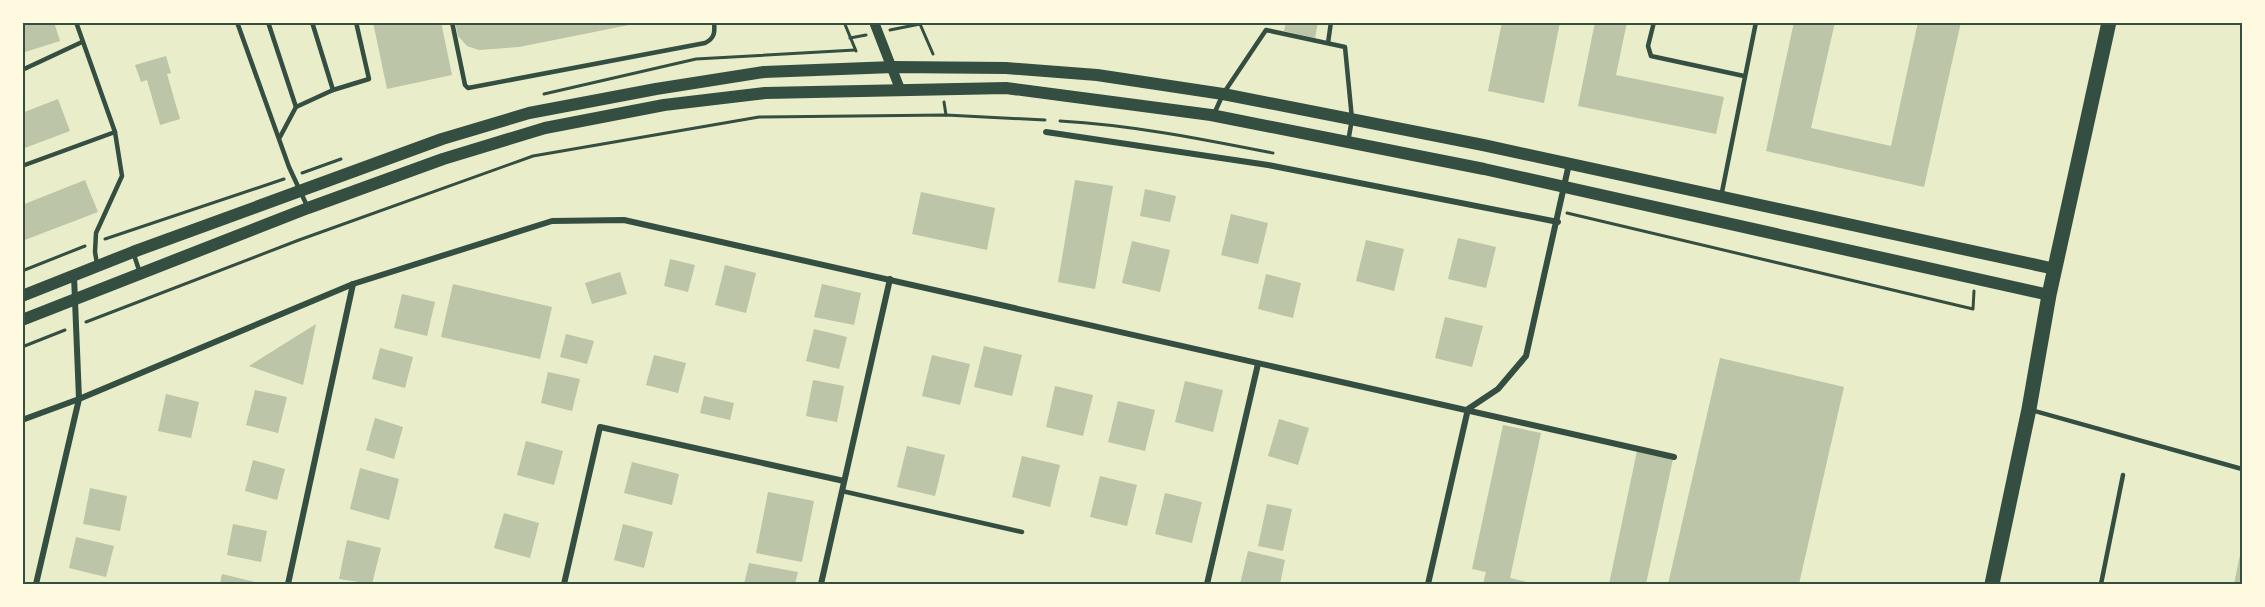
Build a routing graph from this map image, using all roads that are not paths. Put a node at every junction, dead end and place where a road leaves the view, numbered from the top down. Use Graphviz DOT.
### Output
graph roads {
  1 [pos="76,22"];
  2 [pos="237,22"];
  3 [pos="268,22"];
  4 [pos="312,22"];
  5 [pos="356,22"];
  6 [pos="452,22"];
  7 [pos="714,22"];
  8 [pos="874,22"];
  9 [pos="1267,22"];
  10 [pos="1331,22"];
  11 [pos="1653,22"];
  12 [pos="1756,22"];
  13 [pos="2109,22"];
  14 [pos="1266,30"];
  15 [pos="82,42"];
  16 [pos="1328,43"];
  17 [pos="893,67"];
  18 [pos="22,70"];
  19 [pos="1744,76"];
  20 [pos="900,89"];
  21 [pos="333,90"];
  22 [pos="1223,94"];
  23 [pos="296,107"];
  24 [pos="1213,115"];
  25 [pos="1352,119"];
  26 [pos="115,132"];
  27 [pos="1046,132"];
  28 [pos="280,137"];
  29 [pos="1348,142"];
  30 [pos="1569,164"];
  31 [pos="22,166"];
  32 [pos="1564,187"];
  33 [pos="301,191"];
  34 [pos="1721,196"];
  35 [pos="308,208"];
  36 [pos="1558,222"];
  37 [pos="133,252"];
  38 [pos="98,266"];
  39 [pos="2055,269"];
  40 [pos="140,274"];
  41 [pos="74,276"];
  42 [pos="890,279"];
  43 [pos="352,284"];
  44 [pos="2049,295"];
  45 [pos="22,296"];
  46 [pos="74,300"];
  47 [pos="22,320"];
  48 [pos="1258,364"];
  49 [pos="78,399"];
  50 [pos="2029,409"];
  51 [pos="1468,410"];
  52 [pos="22,420"];
  53 [pos="1674,457"];
  54 [pos="2242,469"];
  55 [pos="2123,475"];
  56 [pos="844,481"];
  57 [pos="842,491"];
  58 [pos="1023,532"];
  59 [pos="36,585"];
  60 [pos="288,585"];
  61 [pos="564,585"];
  62 [pos="821,585"];
  63 [pos="1207,585"];
  64 [pos="1428,585"];
  65 [pos="1992,585"];
  66 [pos="2101,585"];
  1 -- 15 [label="lane"];
  2 -- 28 [label="lane"];
  3 -- 23 [label="lane"];
  4 -- 21 [label="lane"];
  5 -- 21 [label="lane"];
  6 -- 7 [label="lane"];
  8 -- 17 [label="street"];
  9 -- 14 [label="lane"];
  10 -- 16 [label="lane"];
  11 -- 19 [label="lane"];
  12 -- 19 [label="lane"];
  13 -- 39 [label="main road"];
  14 -- 16 [label="lane"];
  14 -- 22 [label="lane"];
  15 -- 18 [label="lane"];
  15 -- 26 [label="lane"];
  16 -- 25 [label="lane"];
  17 -- 20 [label="street"];
  17 -- 22 [label="main road"];
  17 -- 33 [label="main road"];
  19 -- 34 [label="lane"];
  20 -- 24 [label="main road"];
  20 -- 35 [label="main road"];
  21 -- 23 [label="lane"];
  22 -- 24 [label="lane"];
  22 -- 25 [label="main road"];
  23 -- 28 [label="lane"];
  24 -- 29 [label="main road"];
  25 -- 29 [label="lane"];
  25 -- 30 [label="main road"];
  26 -- 31 [label="lane"];
  26 -- 38 [label="lane"];
  27 -- 36 [label="street"];
  28 -- 33 [label="lane"];
  29 -- 32 [label="main road"];
  30 -- 32 [label="street"];
  30 -- 34 [label="main road"];
  32 -- 36 [label="street"];
  32 -- 44 [label="main road"];
  33 -- 35 [label="lane"];
  33 -- 37 [label="main road"];
  34 -- 39 [label="main road"];
  35 -- 40 [label="main road"];
  36 -- 51 [label="street"];
  37 -- 38 [label="main road"];
  37 -- 40 [label="lane"];
  38 -- 41 [label="main road"];
  39 -- 44 [label="main road"];
  40 -- 46 [label="main road"];
  41 -- 45 [label="main road"];
  41 -- 46 [label="street"];
  42 -- 43 [label="street"];
  42 -- 48 [label="street"];
  42 -- 56 [label="street"];
  43 -- 49 [label="street"];
  43 -- 60 [label="street"];
  44 -- 50 [label="main road"];
  46 -- 47 [label="main road"];
  46 -- 49 [label="street"];
  48 -- 51 [label="street"];
  48 -- 63 [label="street"];
  49 -- 52 [label="street"];
  49 -- 59 [label="street"];
  50 -- 54 [label="lane"];
  50 -- 65 [label="main road"];
  51 -- 53 [label="street"];
  51 -- 64 [label="street"];
  55 -- 66 [label="lane"];
  56 -- 57 [label="street"];
  56 -- 61 [label="street"];
  57 -- 58 [label="lane"];
  57 -- 62 [label="street"];
}
